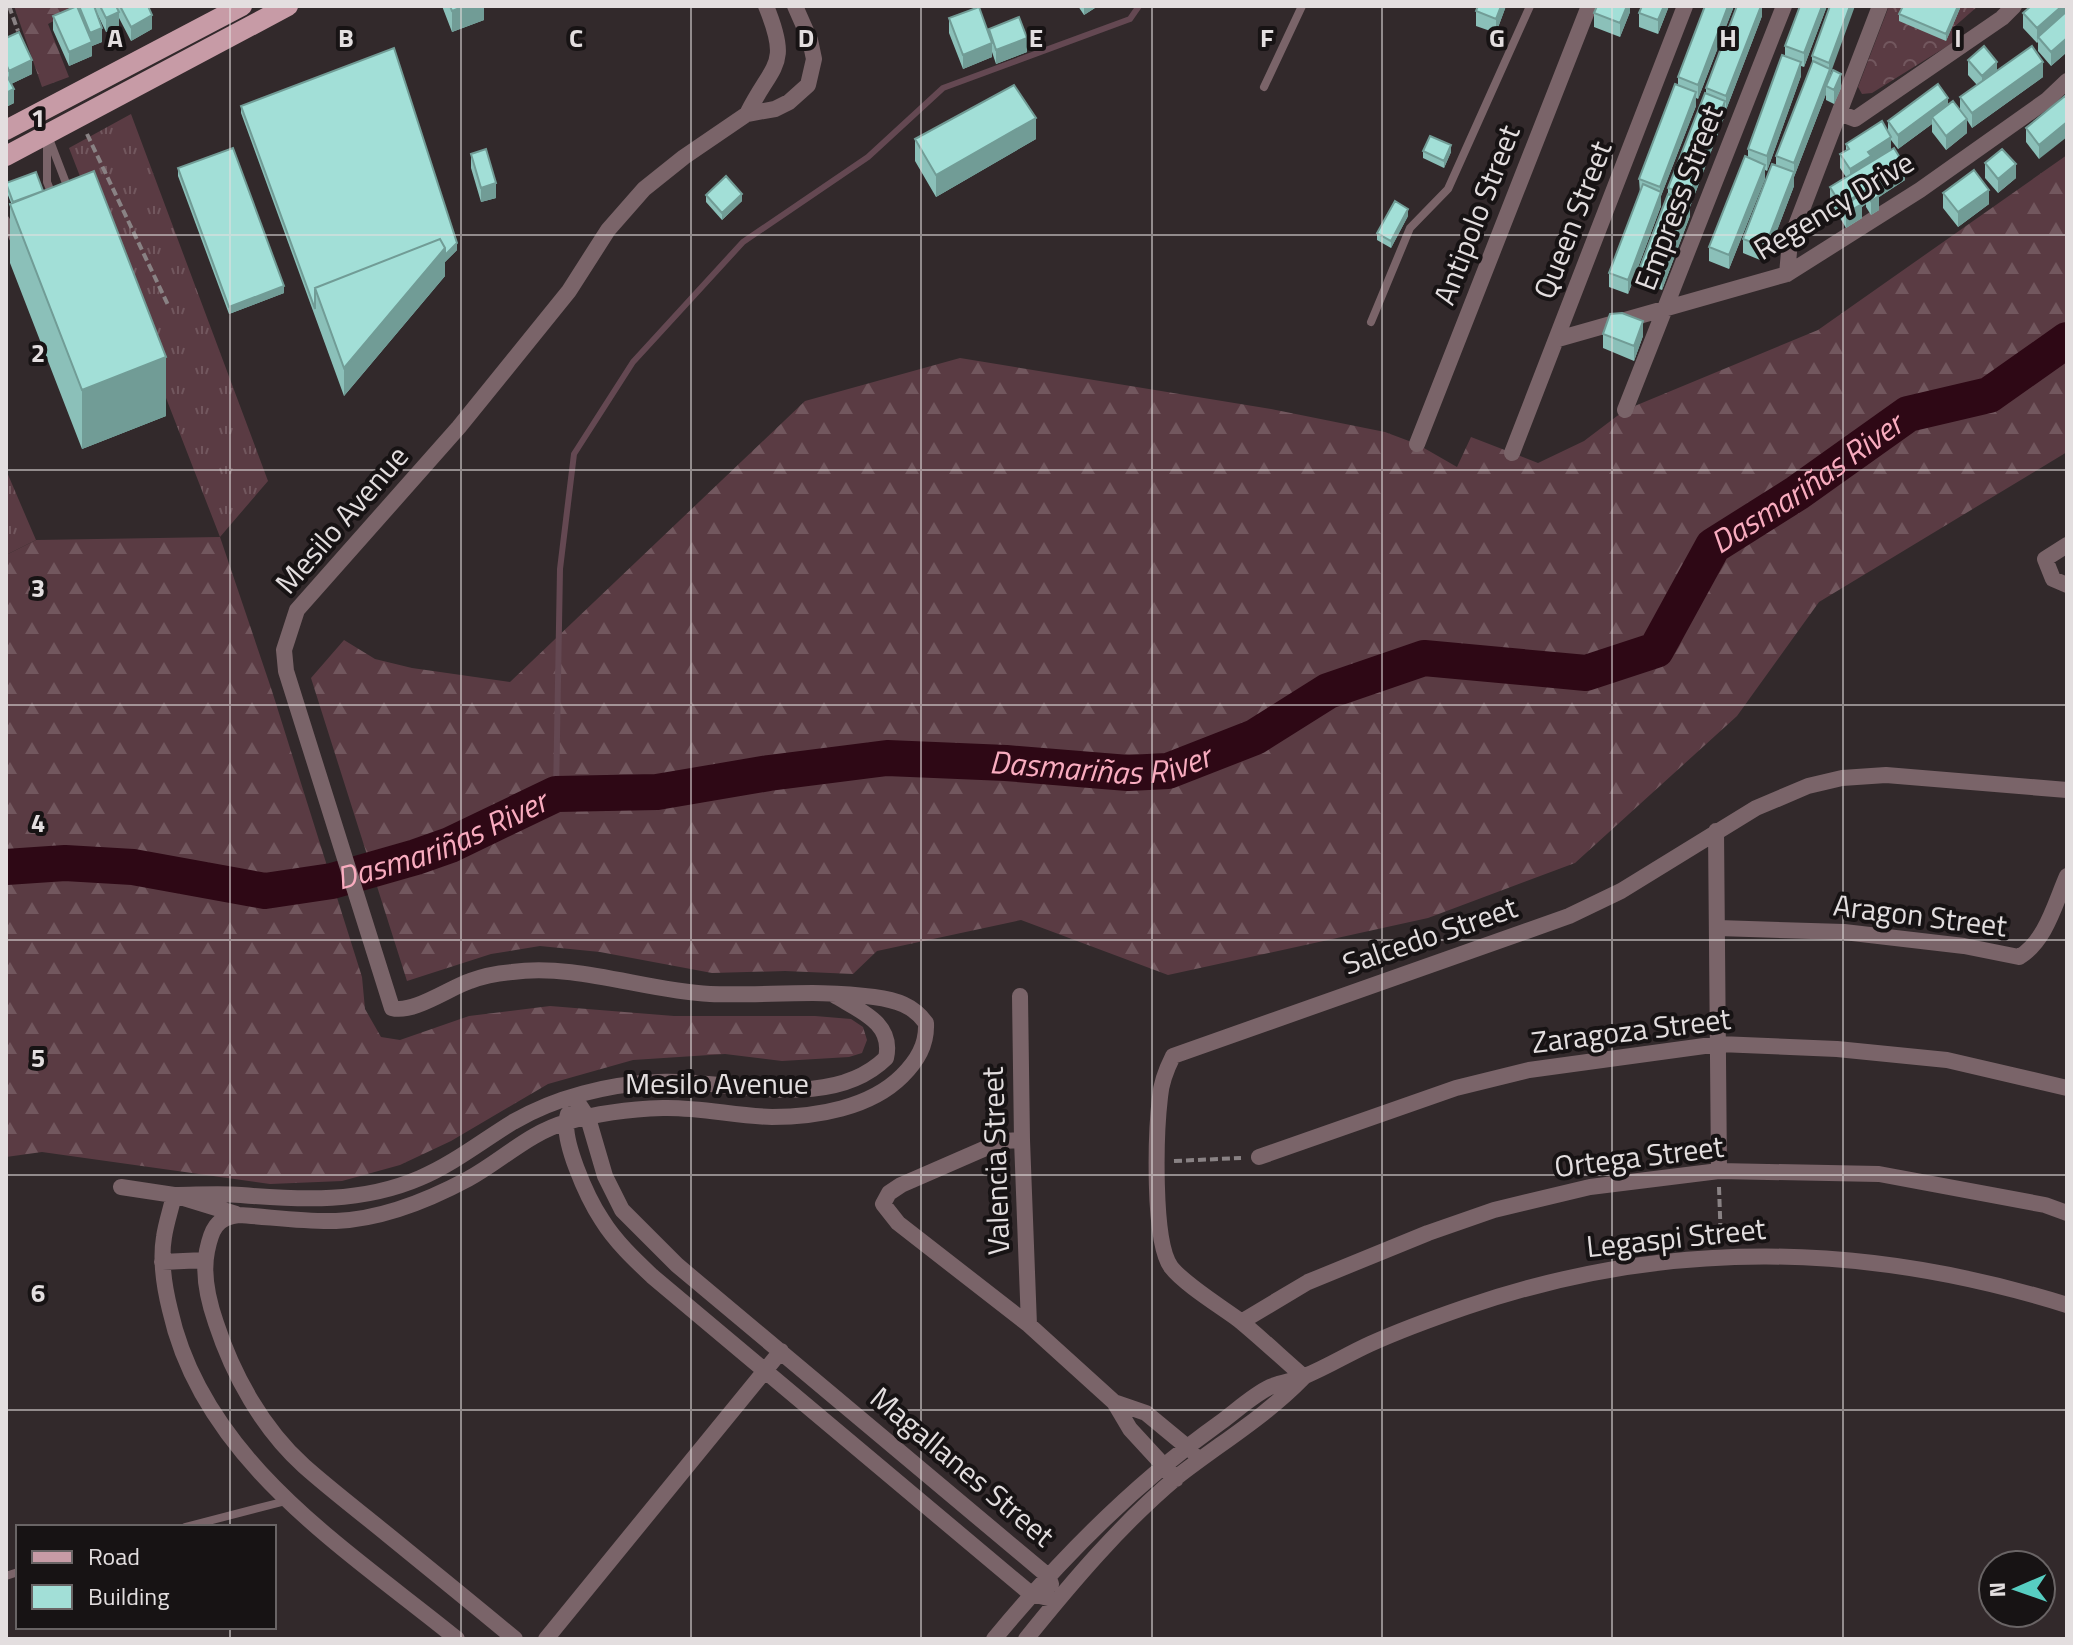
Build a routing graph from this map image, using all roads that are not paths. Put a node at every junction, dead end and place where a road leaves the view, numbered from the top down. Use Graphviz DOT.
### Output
graph roads {
  1 [pos="242,6"];
  2 [pos="288,6"];
  3 [pos="766,6"];
  4 [pos="795,6"];
  5 [pos="1302,6"];
  6 [pos="1530,6"];
  7 [pos="1589,6"];
  8 [pos="1685,6"];
  9 [pos="1784,6"];
  10 [pos="1880,6"];
  11 [pos="2014,6"];
  12 [pos="2067,81"];
  13 [pos="1264,87"];
  14 [pos="1839,113"];
  15 [pos="747,114"];
  16 [pos="6,130"];
  17 [pos="47,135"];
  18 [pos="6,156"];
  19 [pos="70,194"];
  20 [pos="57,208"];
  21 [pos="6,220"];
  22 [pos="16,244"];
  23 [pos="1787,274"];
  24 [pos="1666,308"];
  25 [pos="1371,322"];
  26 [pos="1558,339"];
  27 [pos="1625,410"];
  28 [pos="1417,444"];
  29 [pos="1512,453"];
  30 [pos="2067,545"];
  31 [pos="2067,585"];
  32 [pos="2067,790"];
  33 [pos="1716,831"];
  34 [pos="2067,876"];
  35 [pos="1718,928"];
  36 [pos="830,992"];
  37 [pos="1020,996"];
  38 [pos="1719,1044"];
  39 [pos="2067,1088"];
  40 [pos="574,1097"];
  41 [pos="588,1118"];
  42 [pos="565,1122"];
  43 [pos="1022,1140"];
  44 [pos="1259,1157"];
  45 [pos="1719,1171"];
  46 [pos="121,1187"];
  47 [pos="174,1195"];
  48 [pos="2067,1213"];
  49 [pos="239,1215"];
  50 [pos="205,1260"];
  51 [pos="162,1262"];
  52 [pos="2067,1305"];
  53 [pos="1241,1322"];
  54 [pos="1029,1325"];
  55 [pos="781,1351"];
  56 [pos="765,1371"];
  57 [pos="1304,1377"];
  58 [pos="1114,1402"];
  59 [pos="1187,1446"];
  60 [pos="1201,1460"];
  61 [pos="1163,1465"];
  62 [pos="1176,1479"];
  63 [pos="287,1501"];
  64 [pos="193,1525"];
  65 [pos="1048,1576"];
  66 [pos="1031,1594"];
  67 [pos="1057,1600"];
  68 [pos="457,1639"];
  69 [pos="515,1639"];
  70 [pos="546,1639"];
  71 [pos="994,1639"];
  72 [pos="1026,1639"];
  1 -- 16 [label="main road"];
  2 -- 17 [label="main road"];
  3 -- 15 [label="street, Mesilo Avenue"];
  4 -- 15 [label="street, Mesilo Avenue"];
  5 -- 13 [label="lane"];
  6 -- 25 [label="lane"];
  7 -- 28 [label="street, Antipolo Street"];
  8 -- 26 [label="street, Queen Street"];
  9 -- 24 [label="street, Empress Street"];
  10 -- 14 [label="street"];
  11 -- 14 [label="street"];
  12 -- 23 [label="street, Regency Drive"];
  14 -- 23 [label="street"];
  15 -- 36 [label="street, Mesilo Avenue"];
  17 -- 18 [label="main road"];
  17 -- 19 [label="lane"];
  17 -- 20 [label="lane"];
  21 -- 22 [label="lane"];
  23 -- 24 [label="street, Regency Drive"];
  24 -- 26 [label="street, Regency Drive"];
  24 -- 27 [label="street, Empress Street"];
  26 -- 29 [label="street, Queen Street"];
  30 -- 31 [label="street"];
  32 -- 33 [label="street, Salcedo Street"];
  33 -- 35 [label="street"];
  33 -- 53 [label="street, Salcedo Street"];
  34 -- 35 [label="street, Aragon Street"];
  35 -- 38 [label="street"];
  36 -- 40 [label="street, Mesilo Avenue"];
  36 -- 41 [label="street, Mesilo Avenue"];
  37 -- 43 [label="street, Valencia Street"];
  38 -- 39 [label="street, Zaragoza Street"];
  38 -- 44 [label="street, Zaragoza Street"];
  38 -- 45 [label="street"];
  40 -- 41 [label="street, Magallanes Street"];
  40 -- 42 [label="street"];
  40 -- 47 [label="street, Mesilo Avenue"];
  41 -- 42 [label="street, Mesilo Avenue"];
  41 -- 55 [label="street, Magallanes Street"];
  42 -- 49 [label="street, Mesilo Avenue"];
  42 -- 56 [label="street, Magallanes Street"];
  43 -- 54 [label="street, Valencia Street"];
  43 -- 54 [label="street"];
  45 -- 48 [label="street, Ortega Street"];
  45 -- 53 [label="street, Ortega Street"];
  46 -- 47 [label="street, Mesilo Avenue"];
  47 -- 49 [label="street, Mesilo Avenue"];
  47 -- 51 [label="street"];
  49 -- 50 [label="street"];
  50 -- 51 [label="street"];
  50 -- 69 [label="street"];
  51 -- 63 [label="street"];
  52 -- 57 [label="street, Legaspi Street"];
  53 -- 57 [label="street, Salcedo Street"];
  54 -- 58 [label="street"];
  55 -- 56 [label="street"];
  55 -- 65 [label="street, Magallanes Street"];
  56 -- 66 [label="street, Magallanes Street"];
  56 -- 70 [label="street"];
  57 -- 59 [label="street, Legaspi Street"];
  57 -- 60 [label="street, Legaspi Street"];
  58 -- 59 [label="street"];
  58 -- 61 [label="street"];
  59 -- 60 [label="street"];
  59 -- 61 [label="street, Legaspi Street"];
  60 -- 62 [label="street, Legaspi Street"];
  61 -- 62 [label="street"];
  61 -- 65 [label="street, Legaspi Street"];
  62 -- 67 [label="street, Legaspi Street"];
  63 -- 64 [label="lane"];
  63 -- 68 [label="street"];
  65 -- 66 [label="street, Legaspi Street"];
  65 -- 67 [label="street, Magallanes Street"];
  66 -- 67 [label="street, Magallanes Street"];
  66 -- 71 [label="street, Legaspi Street"];
  67 -- 72 [label="street, Legaspi Street"];
}
